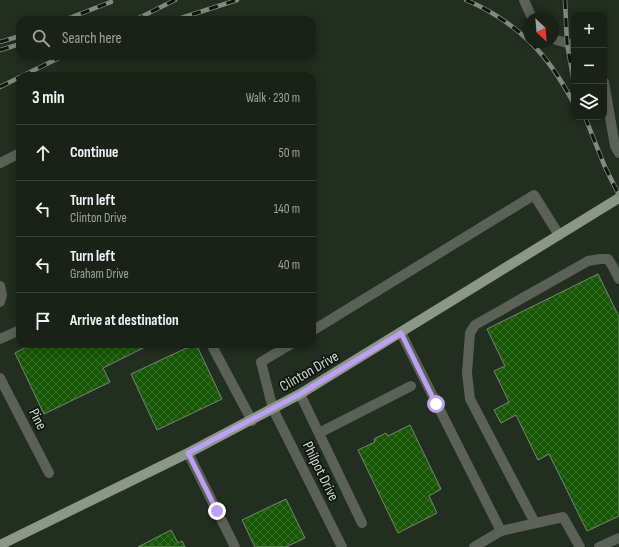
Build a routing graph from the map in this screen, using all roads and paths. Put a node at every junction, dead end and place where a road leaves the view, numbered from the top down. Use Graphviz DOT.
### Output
graph roads {
  1 [pos="524,0"];
  2 [pos="529,12"];
  3 [pos="559,41"];
  4 [pos="571,44"];
  5 [pos="604,84"];
  6 [pos="619,153"];
  7 [pos="16,155"];
  8 [pos="0,163"];
  9 [pos="619,198"];
  10 [pos="559,235"];
  11 [pos="619,279"];
  12 [pos="0,286"];
  13 [pos="0,302"];
  14 [pos="316,329"];
  15 [pos="16,332"];
  16 [pos="401,333"];
  17 [pos="0,339"];
  18 [pos="213,348"];
  19 [pos="284,348"];
  20 [pos="0,378"];
  21 [pos="411,386"];
  22 [pos="300,394"];
  23 [pos="273,409"];
  24 [pos="252,420"];
  25 [pos="319,433"];
  26 [pos="188,453"];
  27 [pos="48,473"];
  28 [pos="362,523"];
  29 [pos="535,523"];
  30 [pos="501,531"];
  31 [pos="619,538"];
  32 [pos="12,544"];
  33 [pos="0,546"];
  34 [pos="235,547"];
  35 [pos="342,547"];
  36 [pos="474,547"];
  37 [pos="580,547"];
  38 [pos="599,547"];
  1 -- 2 [label="street"];
  3 -- 4 [label="street"];
  5 -- 6 [label="street"];
  7 -- 8 [label="street"];
  9 -- 10 [label="main road, Clinton Drive"];
  10 -- 14 [label="street"];
  10 -- 16 [label="main road, Clinton Drive"];
  11 -- 29 [label="street"];
  12 -- 13 [label="street"];
  15 -- 17 [label="street"];
  16 -- 22 [label="main road, Clinton Drive"];
  16 -- 30 [label="street"];
  18 -- 24 [label="street"];
  19 -- 23 [label="street, Philpot Drive"];
  20 -- 27 [label="street, Pine"];
  21 -- 25 [label="street"];
  22 -- 23 [label="main road, Clinton Drive"];
  22 -- 25 [label="street"];
  23 -- 24 [label="main road, Clinton Drive"];
  23 -- 35 [label="street, Philpot Drive"];
  24 -- 26 [label="main road, Clinton Drive"];
  25 -- 28 [label="street"];
  26 -- 32 [label="main road, Clinton Drive"];
  26 -- 34 [label="street"];
  29 -- 30 [label="street"];
  29 -- 37 [label="street"];
  30 -- 36 [label="street"];
  31 -- 38 [label="street"];
  32 -- 33 [label="main road, Clinton Drive"];
}
